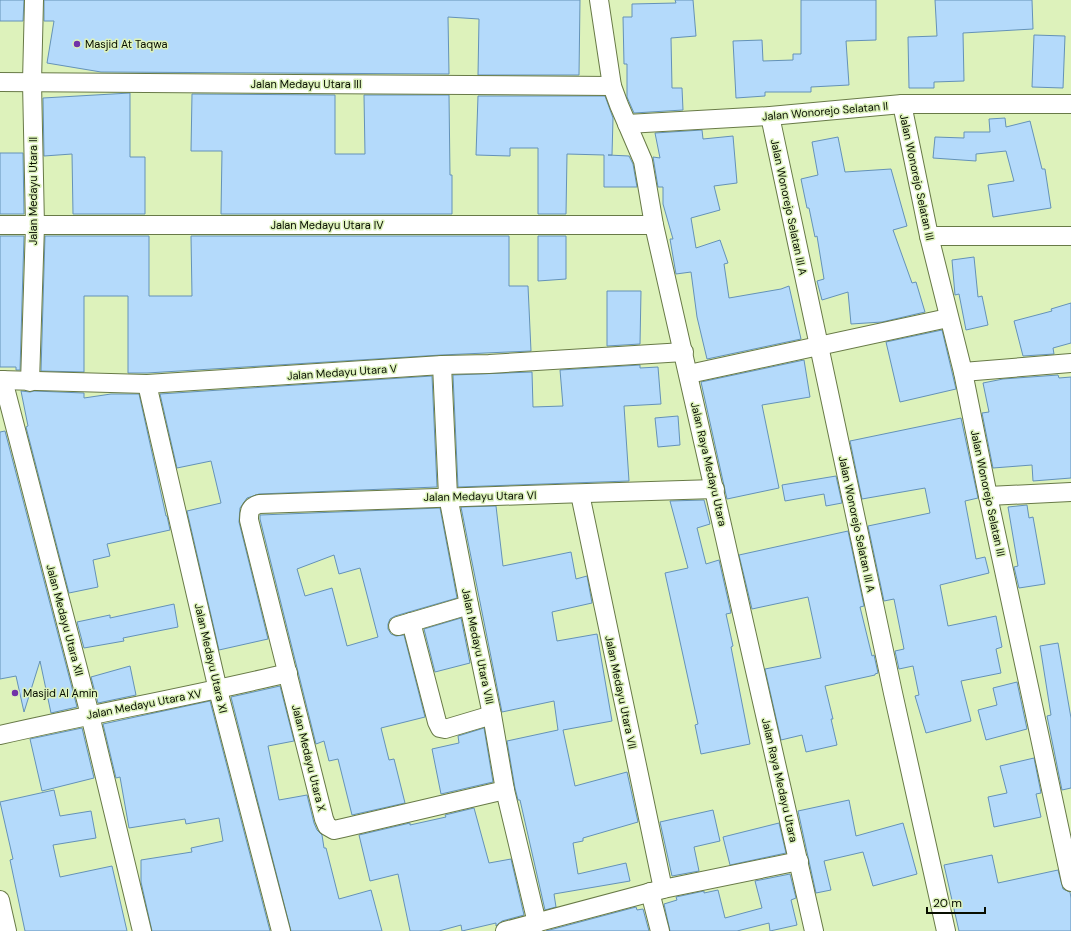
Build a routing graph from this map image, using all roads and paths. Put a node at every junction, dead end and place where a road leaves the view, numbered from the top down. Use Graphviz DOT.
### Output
graph roads {
  1 [pos="34,0"];
  2 [pos="599,0"];
  3 [pos="0,82"];
  4 [pos="32,82"];
  5 [pos="612,86"];
  6 [pos="902,104"];
  7 [pos="1071,104"];
  8 [pos="770,116"];
  9 [pos="627,124"];
  10 [pos="0,225"];
  11 [pos="654,225"];
  12 [pos="35,226"];
  13 [pos="929,236"];
  14 [pos="1071,236"];
  15 [pos="948,318"];
  16 [pos="819,347"];
  17 [pos="684,352"];
  18 [pos="1071,363"];
  19 [pos="442,365"];
  20 [pos="962,372"];
  21 [pos="689,374"];
  22 [pos="2,380"];
  23 [pos="30,382"];
  24 [pos="147,384"];
  25 [pos="715,490"];
  26 [pos="1071,492"];
  27 [pos="580,494"];
  28 [pos="448,496"];
  29 [pos="988,496"];
  30 [pos="249,512"];
  31 [pos="469,605"];
  32 [pos="288,673"];
  33 [pos="218,690"];
  34 [pos="90,715"];
  35 [pos="492,715"];
  36 [pos="0,735"];
  37 [pos="506,790"];
  38 [pos="799,861"];
  39 [pos="1071,882"];
  40 [pos="656,891"];
  41 [pos="0,900"];
  42 [pos="537,923"];
  43 [pos="514,930"];
  44 [pos="7,931"];
  45 [pos="142,931"];
  46 [pos="281,931"];
  47 [pos="660,931"];
  48 [pos="814,931"];
  49 [pos="946,931"];
  1 -- 4 [label="street, Jalan Medayu Utara II"];
  2 -- 5 [label="street, Jalan Raya Medayu Utara"];
  3 -- 4 [label="street, Jalan Medayu Utara III"];
  4 -- 5 [label="street, Jalan Medayu Utara III"];
  4 -- 12 [label="street, Jalan Medayu Utara II"];
  5 -- 9 [label="street, Jalan Raya Medayu Utara"];
  6 -- 7 [label="street, Jalan Wonorejo Selatan II"];
  6 -- 8 [label="street, Jalan Wonorejo Selatan II"];
  6 -- 13 [label="street, Jalan Wonorejo Selatan III"];
  8 -- 9 [label="street, Jalan Wonorejo Selatan II"];
  8 -- 16 [label="street, Jalan Wonorejo Selatan III A"];
  9 -- 11 [label="street, Jalan Raya Medayu Utara"];
  10 -- 12 [label="street, Jalan Medayu Utara IV"];
  11 -- 12 [label="street, Jalan Medayu Utara IV"];
  11 -- 17 [label="street, Jalan Raya Medayu Utara"];
  12 -- 23 [label="street, Jalan Medayu Utara II"];
  13 -- 14 [label="street"];
  13 -- 15 [label="street, Jalan Wonorejo Selatan III"];
  15 -- 16 [label="street"];
  15 -- 20 [label="street, Jalan Wonorejo Selatan III"];
  16 -- 21 [label="street"];
  16 -- 49 [label="street, Jalan Wonorejo Selatan III A"];
  17 -- 19 [label="street, Jalan Medayu Utara V"];
  17 -- 21 [label="street, Jalan Raya Medayu Utara"];
  18 -- 20 [label="street"];
  19 -- 24 [label="street, Jalan Medayu Utara V"];
  19 -- 28 [label="street, Jalan Medayu Utara VIII"];
  20 -- 29 [label="street, Jalan Wonorejo Selatan III"];
  21 -- 25 [label="street, Jalan Raya Medayu Utara"];
  22 -- 23 [label="street, Jalan Medayu Utara V"];
  22 -- 34 [label="street, Jalan Medayu Utara XII"];
  23 -- 24 [label="street, Jalan Medayu Utara V"];
  24 -- 33 [label="street, Jalan Medayu Utara XI"];
  25 -- 27 [label="street, Jalan Medayu Utara VI"];
  25 -- 38 [label="street, Jalan Raya Medayu Utara"];
  26 -- 29 [label="street"];
  27 -- 28 [label="street, Jalan Medayu Utara VI"];
  27 -- 40 [label="street, Jalan Medayu Utara VII"];
  28 -- 30 [label="street, Jalan Medayu Utara VI"];
  28 -- 31 [label="street, Jalan Medayu Utara VIII"];
  29 -- 39 [label="street, Jalan Wonorejo Selatan III"];
  30 -- 32 [label="street, Jalan Medayu Utara X"];
  31 -- 35 [label="street, Jalan Medayu Utara VIII"];
  31 -- 35 [label="street"];
  32 -- 33 [label="street, Jalan Medayu Utara XV"];
  32 -- 37 [label="street, Jalan Medayu Utara X"];
  33 -- 34 [label="street, Jalan Medayu Utara XV"];
  33 -- 46 [label="street, Jalan Medayu Utara XI"];
  34 -- 36 [label="street, Jalan Medayu Utara XV"];
  34 -- 45 [label="street, Jalan Medayu Utara XII"];
  35 -- 37 [label="street, Jalan Medayu Utara VIII"];
  37 -- 42 [label="street, Jalan Medayu Utara VIII"];
  38 -- 40 [label="street"];
  38 -- 48 [label="street, Jalan Raya Medayu Utara"];
  40 -- 42 [label="street"];
  40 -- 47 [label="street, Jalan Medayu Utara VII"];
  41 -- 44 [label="street"];
  42 -- 43 [label="street"];
}
